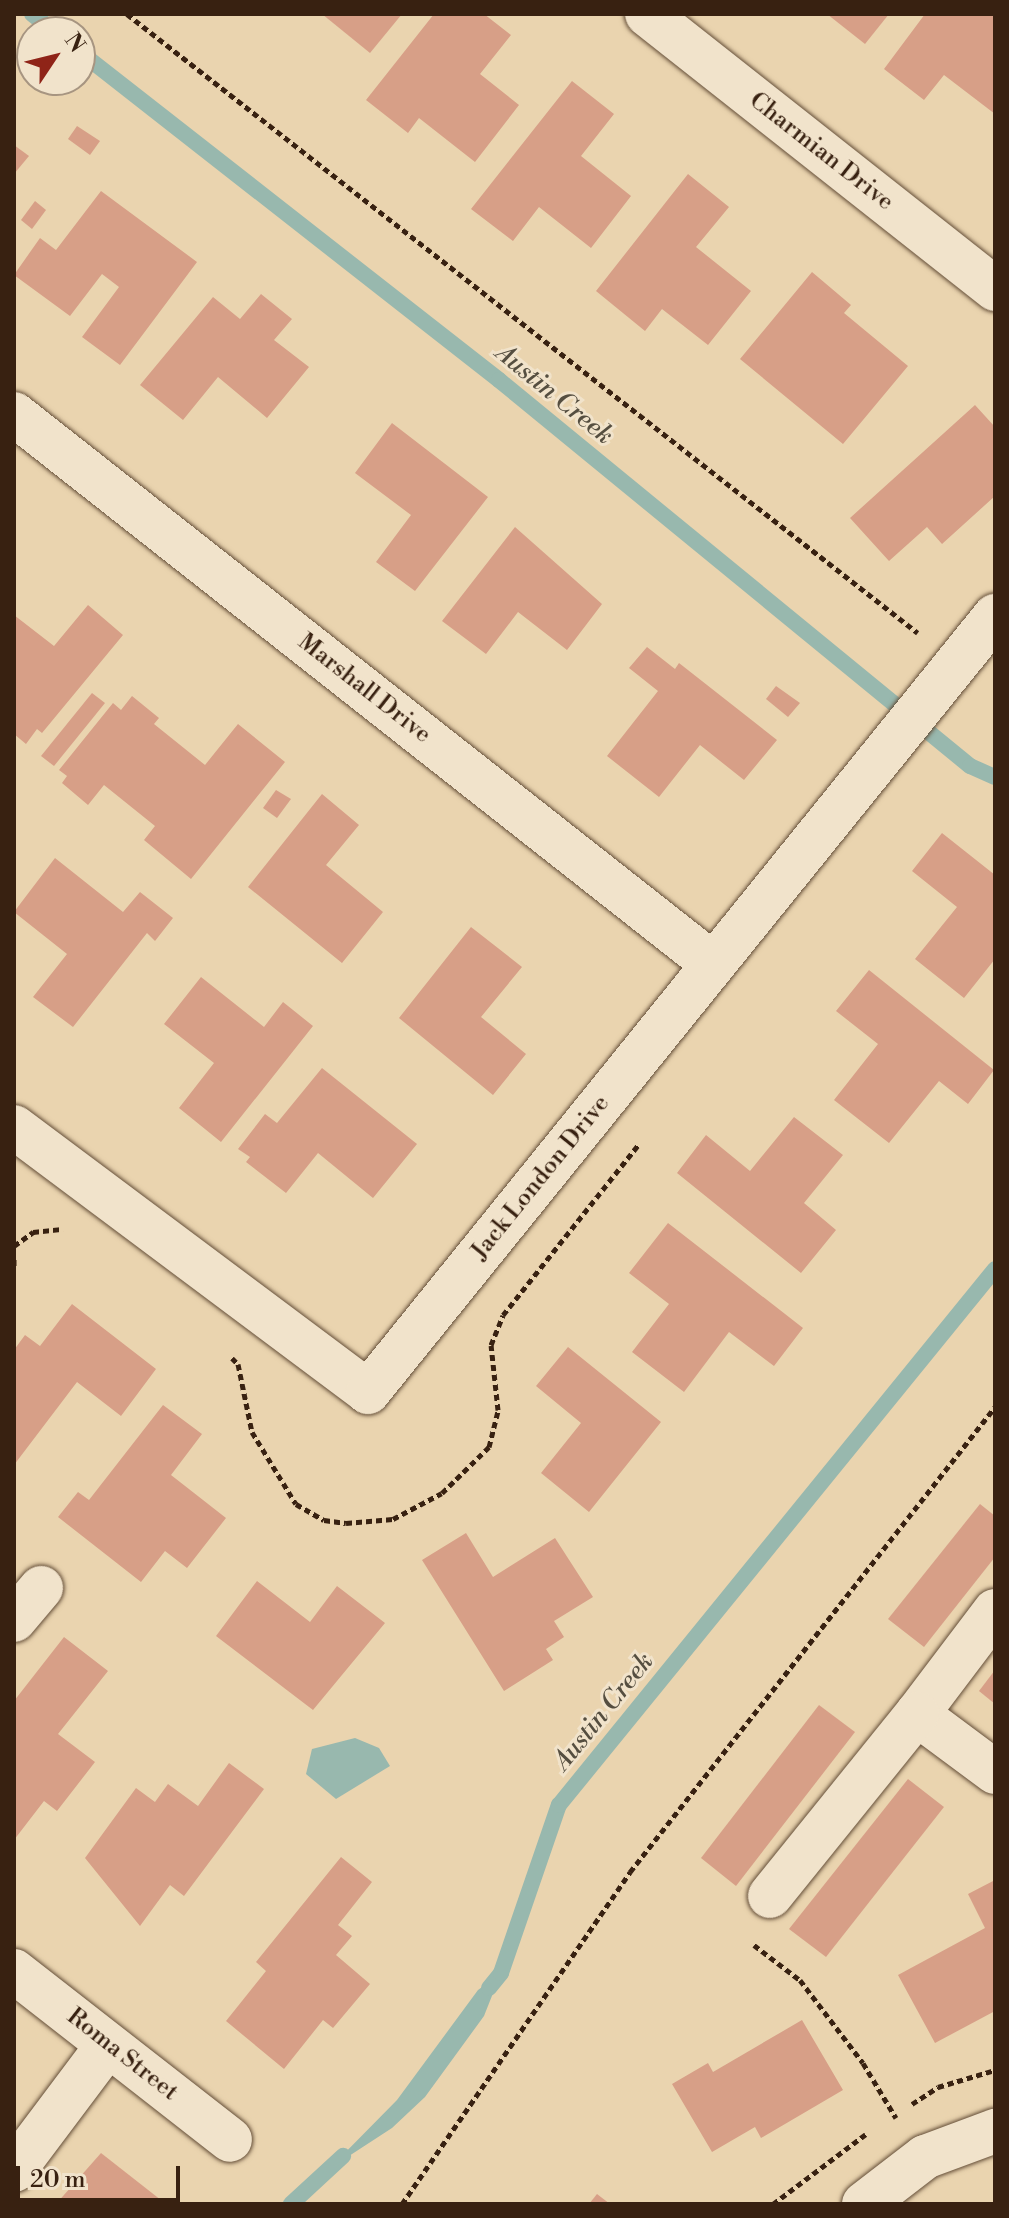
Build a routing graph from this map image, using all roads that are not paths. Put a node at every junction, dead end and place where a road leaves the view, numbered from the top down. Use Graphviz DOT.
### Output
graph roads {
  1 [pos="647,14"];
  2 [pos="995,289"];
  3 [pos="14,414"];
  4 [pos="995,616"];
  5 [pos="713,964"];
  6 [pos="20,1145"];
  7 [pos="995,1611"];
  8 [pos="917,1714"];
  9 [pos="995,1772"];
  10 [pos="770,1896"];
  11 [pos="14,1971"];
  12 [pos="108,2045"];
  13 [pos="995,2131"];
  14 [pos="230,2140"];
  15 [pos="14,2170"];
  16 [pos="864,2204"];
  1 -- 2 [label="street, Charmian Drive"];
  3 -- 5 [label="street, Marshall Drive"];
  4 -- 5 [label="street, Jack London Drive"];
  5 -- 6 [label="street, Jack London Drive"];
  7 -- 8 [label="street"];
  8 -- 9 [label="street"];
  8 -- 10 [label="street"];
  11 -- 12 [label="street, Roma Street"];
  12 -- 14 [label="street, Roma Street"];
  12 -- 15 [label="street"];
  13 -- 16 [label="street"];
}
